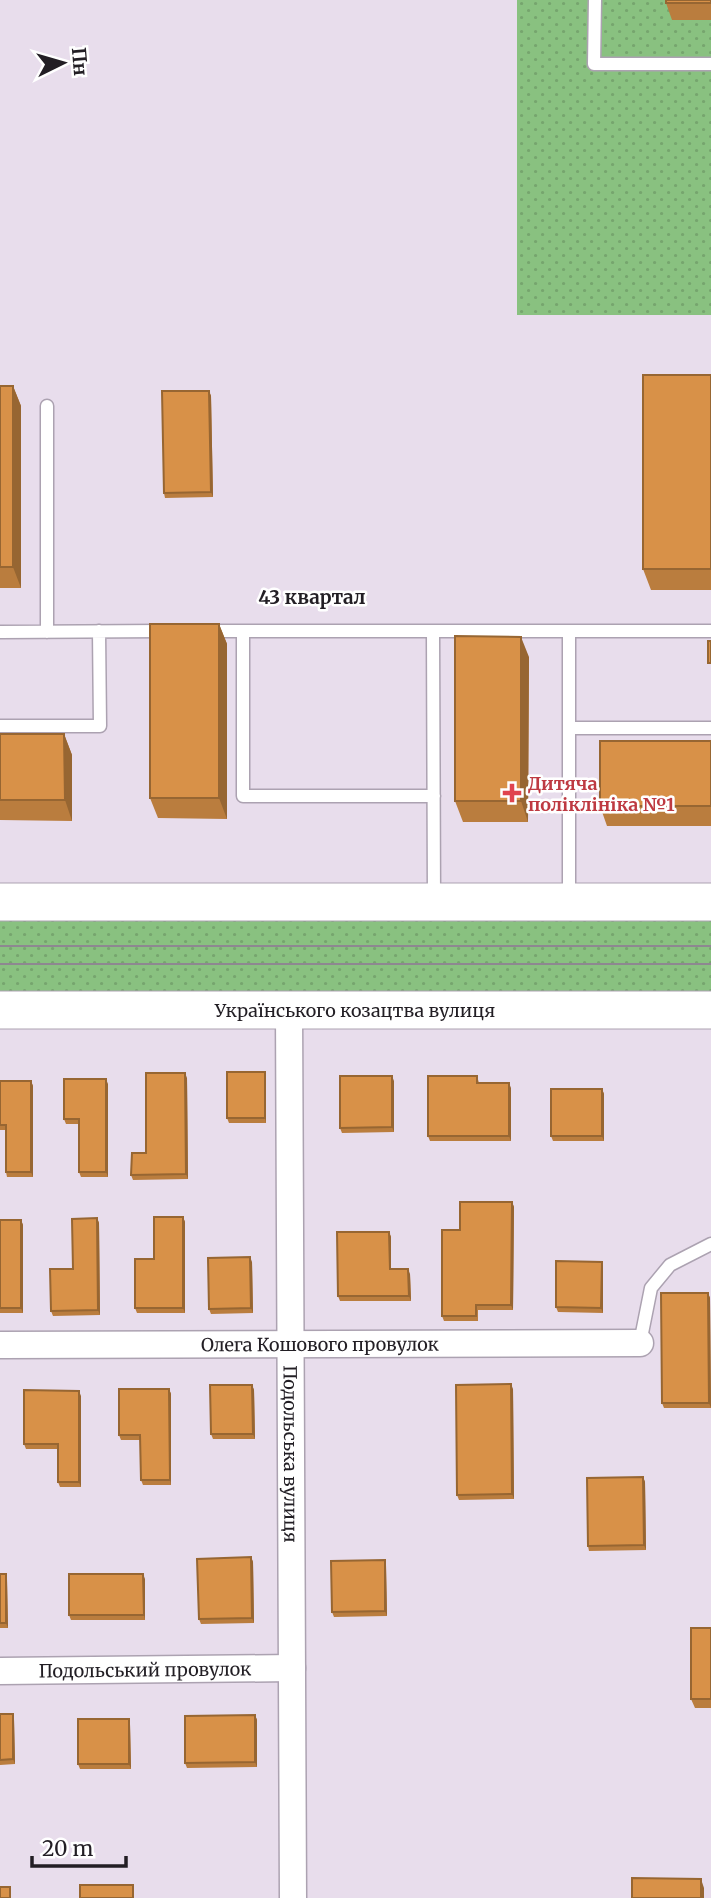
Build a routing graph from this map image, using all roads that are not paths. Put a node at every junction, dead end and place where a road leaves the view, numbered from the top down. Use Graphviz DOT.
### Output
graph roads {
  1 [pos="594,0"];
  2 [pos="711,64"];
  3 [pos="47,406"];
  4 [pos="99,631"];
  5 [pos="243,631"];
  6 [pos="711,631"];
  7 [pos="0,632"];
  8 [pos="47,632"];
  9 [pos="433,632"];
  10 [pos="569,632"];
  11 [pos="0,726"];
  12 [pos="569,728"];
  13 [pos="711,728"];
  14 [pos="434,796"];
  15 [pos="711,901"];
  16 [pos="0,902"];
  17 [pos="434,902"];
  18 [pos="569,902"];
  19 [pos="0,1010"];
  20 [pos="289,1010"];
  21 [pos="711,1010"];
  22 [pos="711,1244"];
  23 [pos="640,1343"];
  24 [pos="290,1344"];
  25 [pos="0,1345"];
  26 [pos="292,1668"];
  27 [pos="0,1671"];
  28 [pos="293,1898"];
  1 -- 2 [label="lane"];
  3 -- 8 [label="lane"];
  4 -- 5 [label="lane"];
  4 -- 8 [label="lane"];
  4 -- 11 [label="lane"];
  5 -- 9 [label="lane"];
  5 -- 14 [label="lane"];
  6 -- 10 [label="lane"];
  7 -- 8 [label="lane"];
  9 -- 10 [label="lane"];
  9 -- 14 [label="lane"];
  10 -- 12 [label="lane"];
  12 -- 13 [label="lane"];
  12 -- 18 [label="lane"];
  14 -- 17 [label="lane"];
  15 -- 18 [label="street"];
  16 -- 17 [label="street"];
  17 -- 18 [label="street"];
  19 -- 20 [label="street, Українського козацтва вулиця"];
  20 -- 21 [label="street, Українського козацтва вулиця"];
  20 -- 24 [label="street, Подольська вулиця"];
  22 -- 23 [label="lane"];
  23 -- 24 [label="street, Олега Кошового провулок"];
  24 -- 25 [label="street, Олега Кошового провулок"];
  24 -- 26 [label="street, Подольська вулиця"];
  26 -- 27 [label="street, Подольський провулок"];
  26 -- 28 [label="street, Подольська вулиця"];
}
